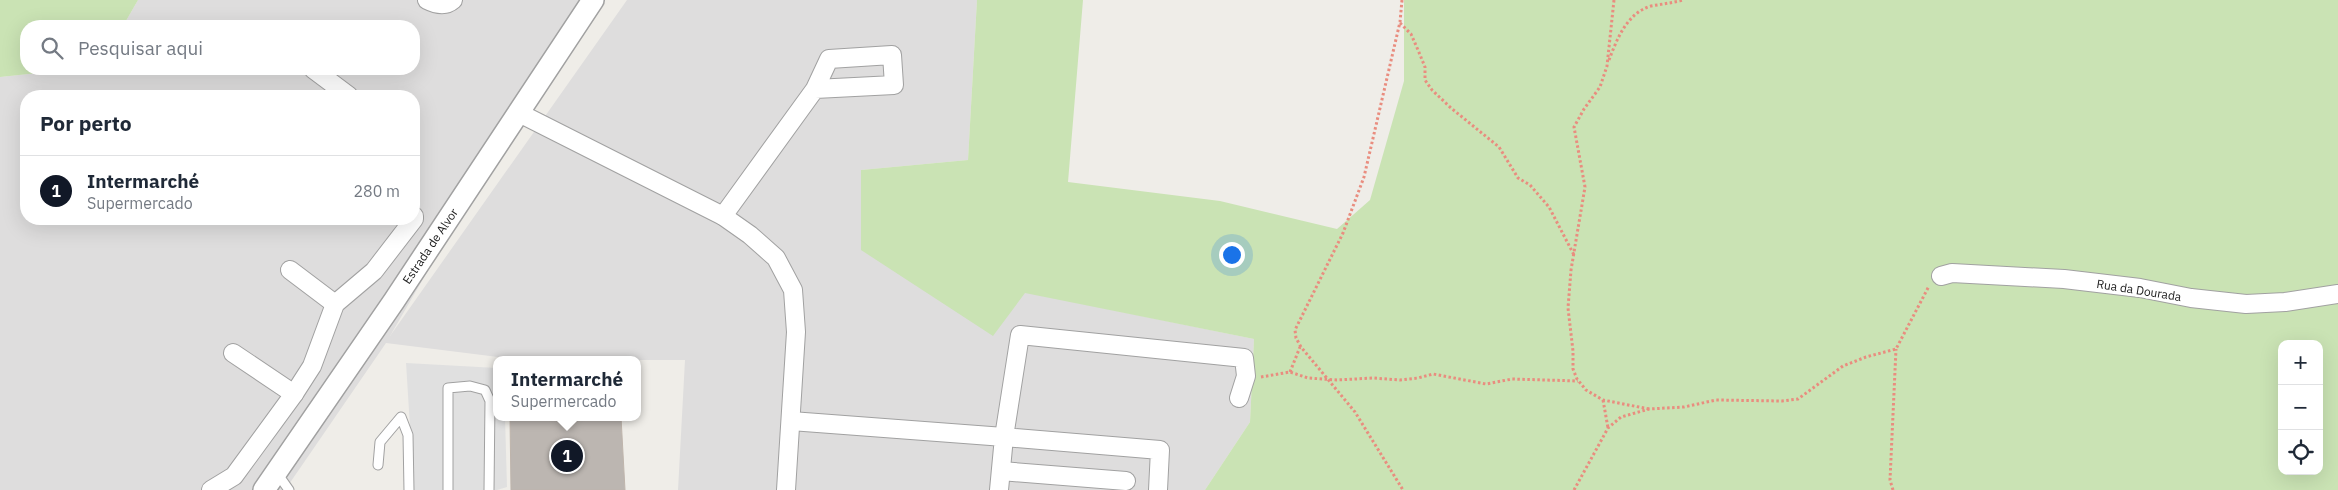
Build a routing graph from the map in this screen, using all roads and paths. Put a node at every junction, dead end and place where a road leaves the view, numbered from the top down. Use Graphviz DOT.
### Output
graph roads {
  1 [pos="426,0"];
  2 [pos="453,0"];
  3 [pos="593,0"];
  4 [pos="1402,0"];
  5 [pos="1614,0"];
  6 [pos="1682,0"];
  7 [pos="1400,22"];
  8 [pos="1607,66"];
  9 [pos="321,75"];
  10 [pos="815,89"];
  11 [pos="342,90"];
  12 [pos="519,113"];
  13 [pos="723,216"];
  14 [pos="409,225"];
  15 [pos="1574,256"];
  16 [pos="290,270"];
  17 [pos="1941,276"];
  18 [pos="2338,294"];
  19 [pos="335,304"];
  20 [pos="1301,347"];
  21 [pos="1896,350"];
  22 [pos="233,353"];
  23 [pos="1290,372"];
  24 [pos="1246,376"];
  25 [pos="1326,378"];
  26 [pos="1579,381"];
  27 [pos="294,394"];
  28 [pos="1239,398"];
  29 [pos="1604,400"];
  30 [pos="1649,409"];
  31 [pos="791,421"];
  32 [pos="1608,428"];
  33 [pos="1004,437"];
  34 [pos="378,465"];
  35 [pos="1001,472"];
  36 [pos="283,481"];
  37 [pos="1126,481"];
  38 [pos="211,490"];
  39 [pos="264,490"];
  40 [pos="409,490"];
  41 [pos="448,490"];
  42 [pos="489,490"];
  43 [pos="786,490"];
  44 [pos="999,490"];
  45 [pos="1158,490"];
  46 [pos="1403,490"];
  47 [pos="1574,490"];
  48 [pos="1893,490"];
  1 -- 2 [label="street"];
  3 -- 12 [label="street, Estrada de Alvor"];
  4 -- 7 [label="path"];
  5 -- 8 [label="path"];
  6 -- 8 [label="path"];
  7 -- 15 [label="path"];
  7 -- 20 [label="path"];
  8 -- 15 [label="path"];
  9 -- 11 [label="street"];
  10 -- 13 [label="street"];
  12 -- 13 [label="street"];
  12 -- 36 [label="street, Estrada de Alvor"];
  13 -- 31 [label="street"];
  14 -- 19 [label="street"];
  15 -- 26 [label="path"];
  16 -- 19 [label="street"];
  17 -- 18 [label="street, Rua da Dourada"];
  17 -- 21 [label="path"];
  19 -- 27 [label="street"];
  20 -- 23 [label="path"];
  20 -- 25 [label="path"];
  21 -- 30 [label="path"];
  21 -- 48 [label="path"];
  22 -- 27 [label="street"];
  23 -- 24 [label="path"];
  23 -- 25 [label="path"];
  24 -- 28 [label="street"];
  24 -- 33 [label="street"];
  25 -- 26 [label="path"];
  25 -- 46 [label="path"];
  26 -- 29 [label="path"];
  27 -- 38 [label="street"];
  29 -- 30 [label="path"];
  29 -- 32 [label="path"];
  30 -- 32 [label="path"];
  31 -- 33 [label="street"];
  31 -- 43 [label="street"];
  32 -- 47 [label="path"];
  33 -- 35 [label="street"];
  33 -- 45 [label="street"];
  34 -- 40 [label="lane"];
  35 -- 37 [label="street"];
  35 -- 44 [label="street"];
  36 -- 39 [label="street, Estrada de Alvor"];
  41 -- 42 [label="lane"];
}
